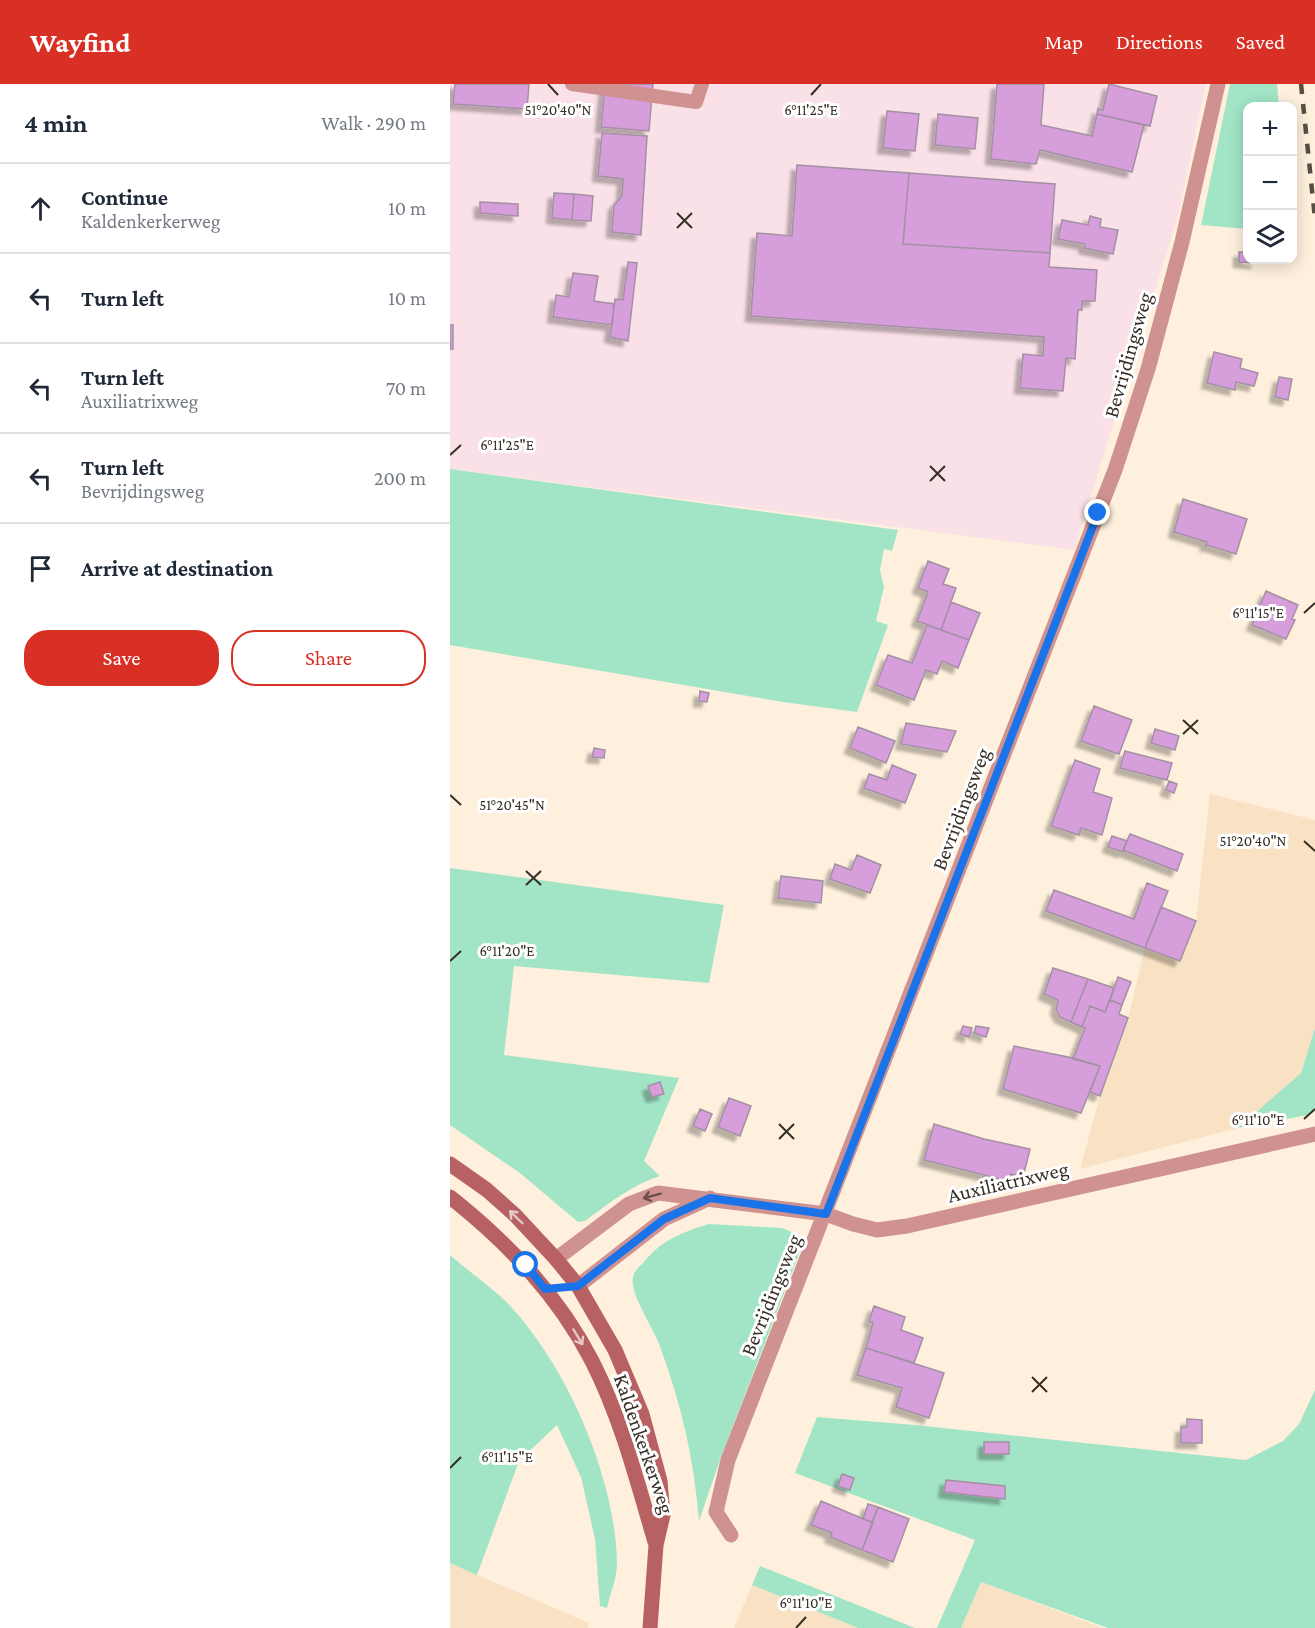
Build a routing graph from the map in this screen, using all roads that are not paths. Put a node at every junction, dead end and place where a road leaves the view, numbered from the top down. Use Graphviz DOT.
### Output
graph roads {
  1 [pos="572,84"];
  2 [pos="702,84"];
  3 [pos="1218,84"];
  4 [pos="1315,1134"];
  5 [pos="450,1164"];
  6 [pos="450,1197"];
  7 [pos="710,1198"];
  8 [pos="826,1214"];
  9 [pos="556,1259"];
  10 [pos="578,1286"];
  11 [pos="545,1289"];
  12 [pos="731,1535"];
  13 [pos="656,1545"];
  14 [pos="650,1628"];
  1 -- 2 [label="lane"];
  3 -- 8 [label="street, Bevrijdingsweg"];
  4 -- 8 [label="street, Auxiliatrixweg"];
  9 -- 5 [label="main road, Kaldenkerkerweg, one-way"];
  6 -- 11 [label="main road, Kaldenkerkerweg"];
  7 -- 8 [label="street, Auxiliatrixweg"];
  7 -- 9 [label="street, Auxiliatrixweg, one-way"];
  7 -- 10 [label="street"];
  8 -- 12 [label="street, Bevrijdingsweg"];
  9 -- 10 [label="main road, Kaldenkerkerweg"];
  9 -- 11 [label="main road"];
  10 -- 11 [label="main road"];
  10 -- 13 [label="main road, Kaldenkerkerweg"];
  11 -- 13 [label="main road, Kaldenkerkerweg, one-way"];
  13 -- 14 [label="main road, Kaldenkerkerweg"];
}
